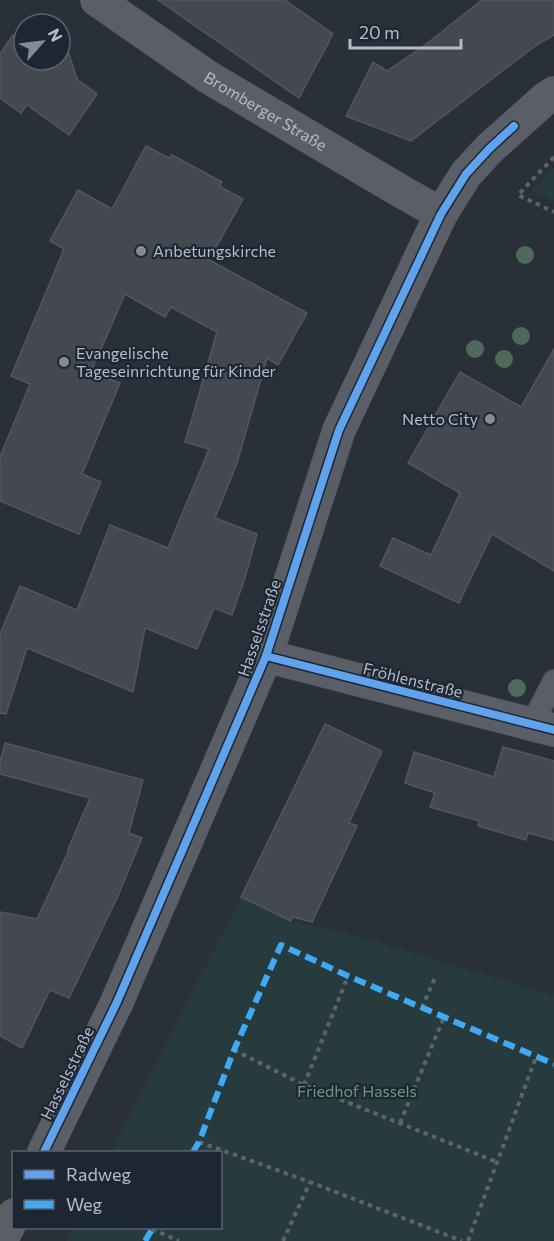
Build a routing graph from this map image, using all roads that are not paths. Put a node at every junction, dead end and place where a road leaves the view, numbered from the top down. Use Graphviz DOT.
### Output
graph roads {
  1 [pos="97,0"];
  2 [pos="554,93"];
  3 [pos="441,214"];
  4 [pos="266,656"];
  5 [pos="554,681"];
  6 [pos="543,727"];
  7 [pos="44,1151"];
  8 [pos="12,1219"];
  9 [pos="1,1241"];
  1 -- 3 [label="street, Bromberger Straße"];
  2 -- 3 [label="street, Hasselsstraße"];
  3 -- 4 [label="street, Hasselsstraße"];
  4 -- 6 [label="street, Fröhlenstraße"];
  4 -- 7 [label="street, Hasselsstraße"];
  5 -- 6 [label="lane"];
  8 -- 9 [label="street"];
}
